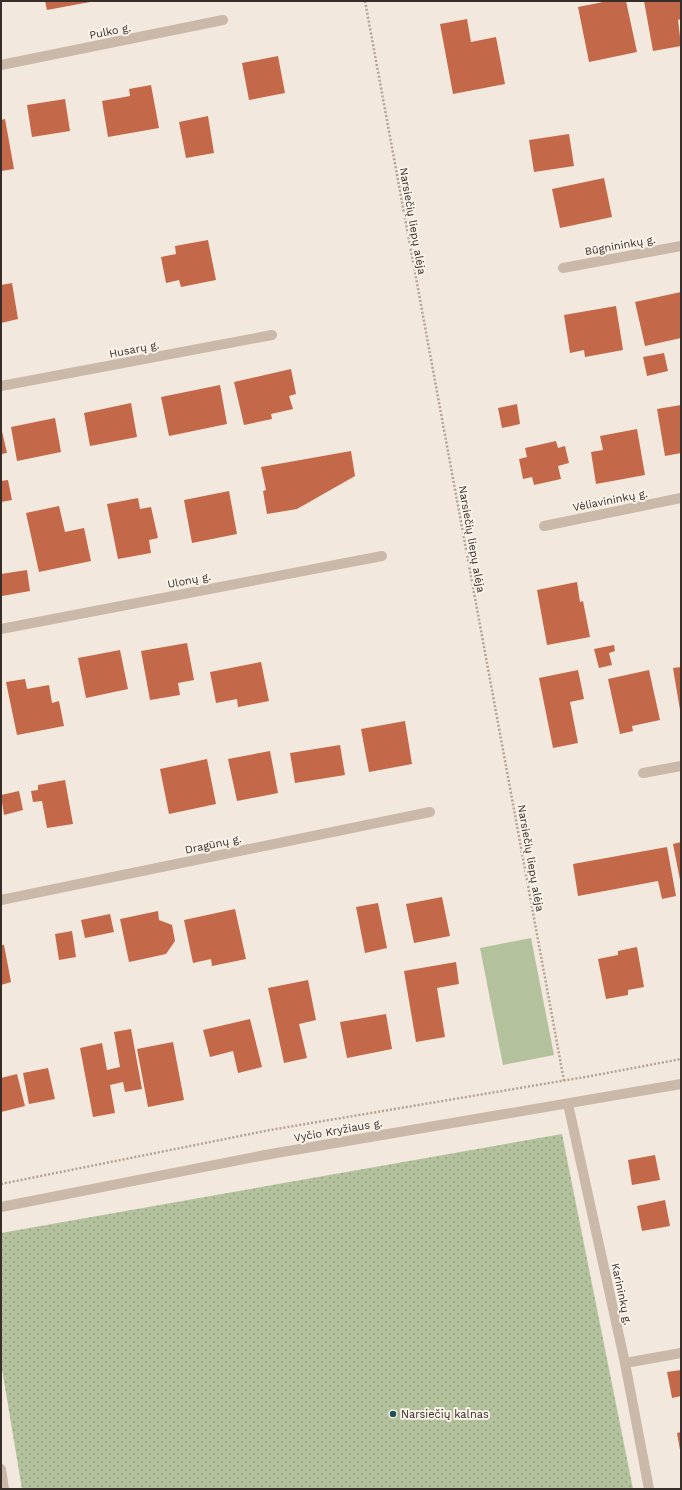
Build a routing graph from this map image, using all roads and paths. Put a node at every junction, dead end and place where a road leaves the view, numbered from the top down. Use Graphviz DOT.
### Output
graph roads {
  1 [pos="365,1"];
  2 [pos="223,20"];
  3 [pos="1,65"];
  4 [pos="681,246"];
  5 [pos="563,268"];
  6 [pos="272,335"];
  7 [pos="1,386"];
  8 [pos="681,498"];
  9 [pos="544,526"];
  10 [pos="382,556"];
  11 [pos="1,629"];
  12 [pos="681,766"];
  13 [pos="643,773"];
  14 [pos="430,812"];
  15 [pos="1,900"];
  16 [pos="681,1059"];
  17 [pos="564,1081"];
  18 [pos="681,1084"];
  19 [pos="568,1104"];
  20 [pos="1,1184"];
  21 [pos="1,1207"];
  22 [pos="681,1353"];
  23 [pos="625,1363"];
  24 [pos="1,1469"];
  25 [pos="4,1489"];
  26 [pos="649,1489"];
  1 -- 17 [label="path, Narsiečių liepų alėja"];
  2 -- 3 [label="street, Pulko g."];
  4 -- 5 [label="street, Būgnininkų g."];
  6 -- 7 [label="street, Husarų g."];
  8 -- 9 [label="street, Vėliavininkų g."];
  10 -- 11 [label="street, Ulonų g."];
  12 -- 13 [label="street"];
  14 -- 15 [label="street, Dragūnų g."];
  16 -- 17 [label="path"];
  17 -- 20 [label="path"];
  18 -- 19 [label="street, Vyčio Kryžiaus g."];
  19 -- 21 [label="street, Vyčio Kryžiaus g."];
  19 -- 23 [label="street, Karininkų g."];
  22 -- 23 [label="street"];
  23 -- 26 [label="street, Karininkų g."];
  24 -- 25 [label="street"];
}
